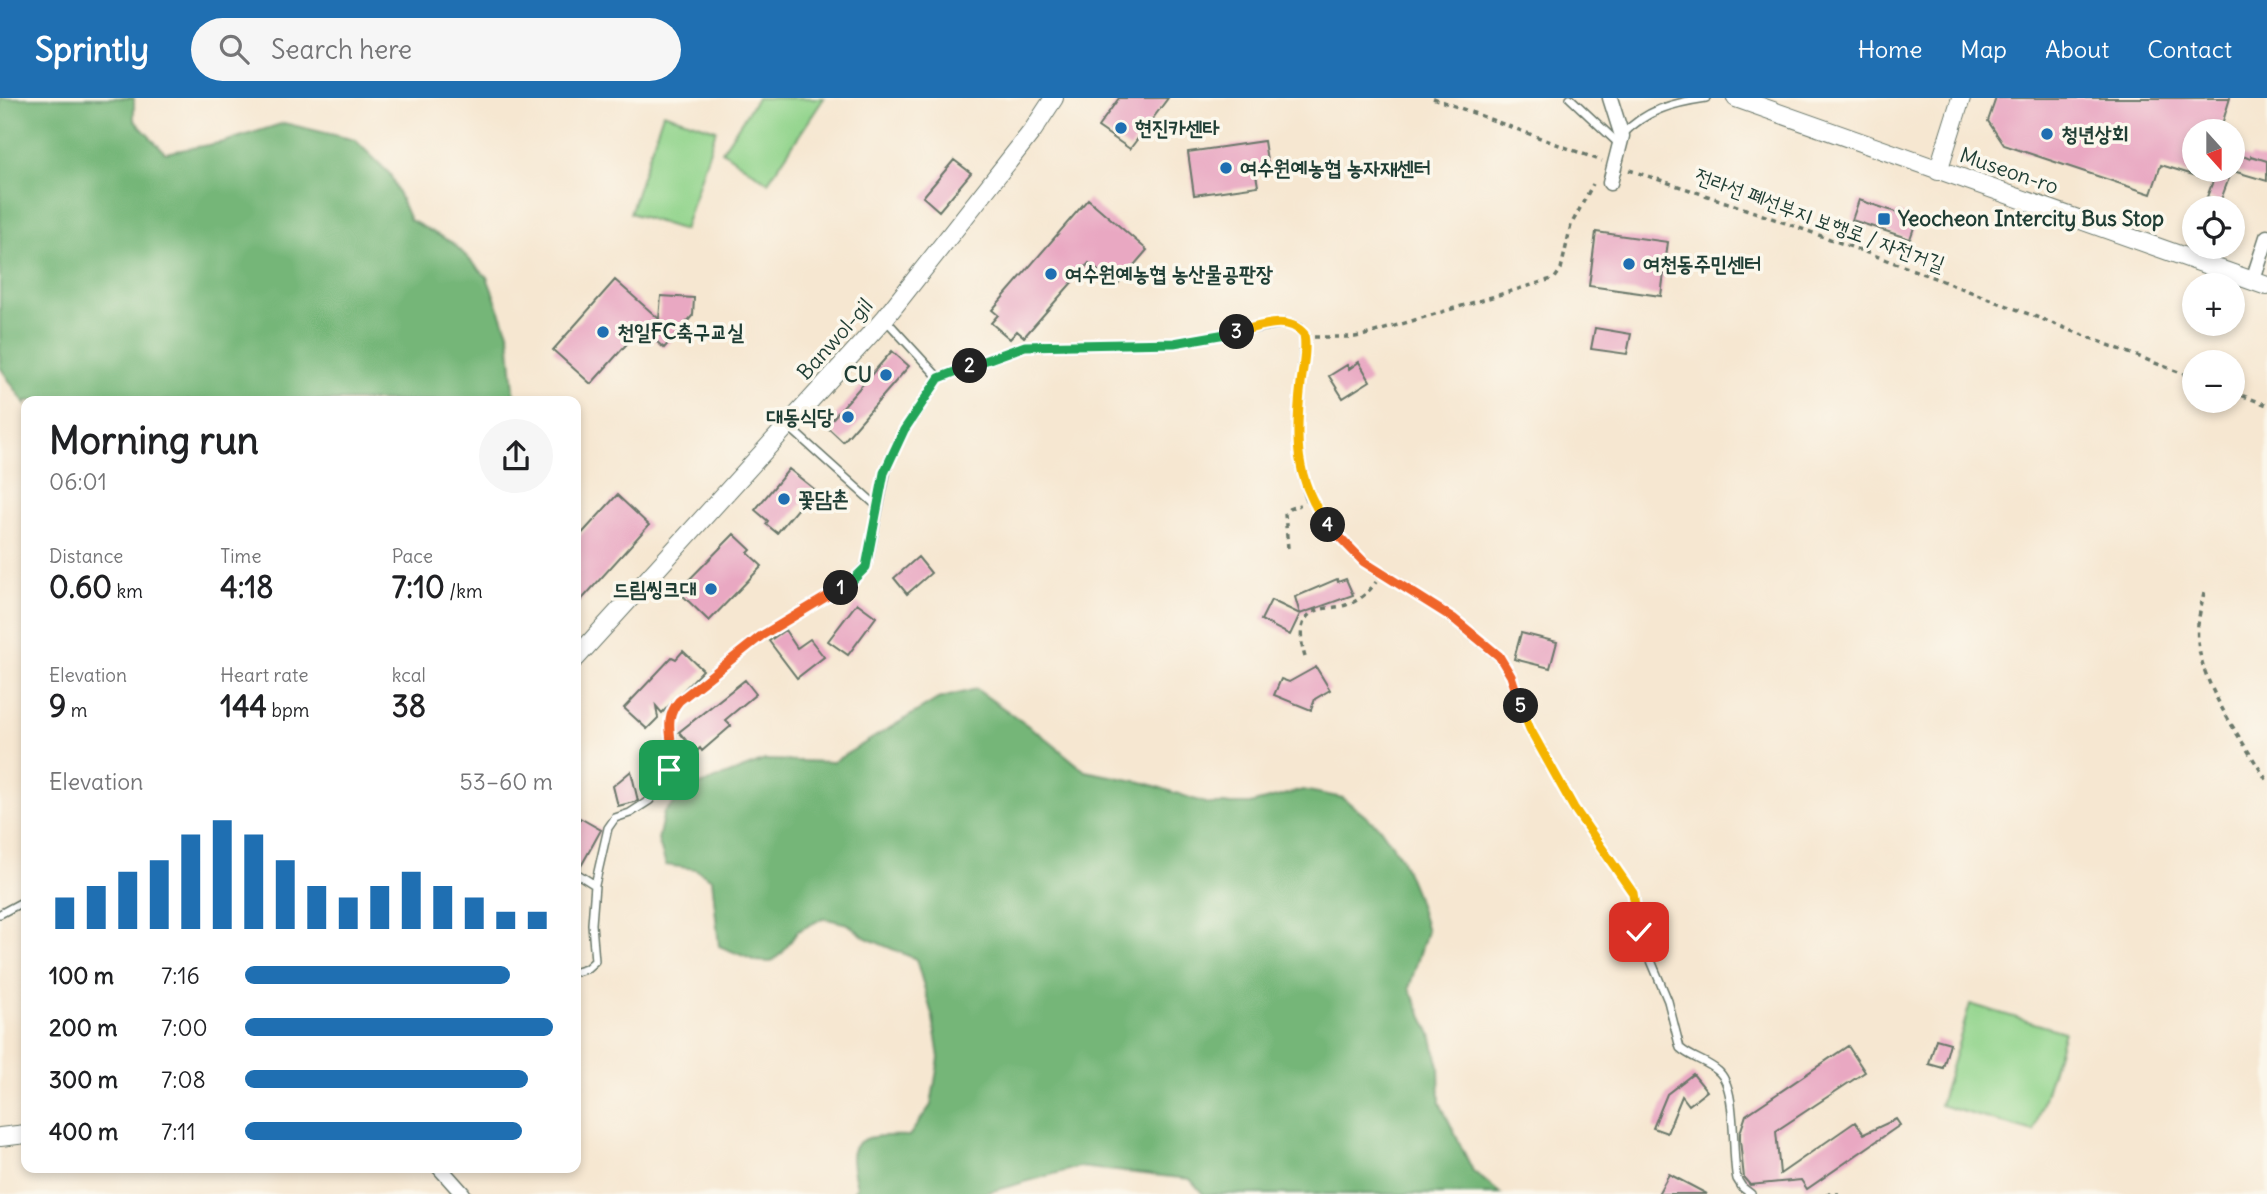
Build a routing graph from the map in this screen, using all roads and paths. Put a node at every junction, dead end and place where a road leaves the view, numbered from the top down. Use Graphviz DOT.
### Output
graph roads {
  1 [pos="1054,98"];
  2 [pos="1433,98"];
  3 [pos="1570,98"];
  4 [pos="1610,98"];
  5 [pos="1706,98"];
  6 [pos="1736,98"];
  7 [pos="1961,98"];
  8 [pos="1621,141"];
  9 [pos="1615,166"];
  10 [pos="1938,171"];
  11 [pos="1594,183"];
  12 [pos="1610,183"];
  13 [pos="2267,237"];
  14 [pos="2260,283"];
  15 [pos="885,318"];
  16 [pos="1305,337"];
  17 [pos="2182,373"];
  18 [pos="939,378"];
  19 [pos="2245,397"];
  20 [pos="2267,405"];
  21 [pos="787,425"];
  22 [pos="1312,501"];
  23 [pos="878,507"];
  24 [pos="1288,548"];
  25 [pos="1381,575"];
  26 [pos="2204,592"];
  27 [pos="581,652"];
  28 [pos="1305,657"];
  29 [pos="2267,781"];
  30 [pos="581,876"];
  31 [pos="595,885"];
  32 [pos="21,903"];
  33 [pos="0,914"];
  34 [pos="581,970"];
  35 [pos="21,1135"];
  36 [pos="0,1137"];
  37 [pos="444,1173"];
  38 [pos="463,1194"];
  39 [pos="1751,1194"];
  40 [pos="1826,1194"];
  41 [pos="1839,1194"];
  1 -- 15 [label="street, Banwol-gil"];
  2 -- 9 [label="path, 전라선 폐선부지 보행로 / 자전거길"];
  3 -- 8 [label="lane"];
  4 -- 8 [label="street"];
  5 -- 8 [label="lane"];
  6 -- 10 [label="street, Museon-ro"];
  7 -- 10 [label="street"];
  8 -- 9 [label="street"];
  9 -- 12 [label="street"];
  9 -- 17 [label="path, 전라선 폐선부지 보행로 / 자전거길"];
  10 -- 14 [label="street, Museon-ro"];
  11 -- 16 [label="path"];
  13 -- 14 [label="street"];
  15 -- 18 [label="lane"];
  15 -- 21 [label="street, Banwol-gil"];
  16 -- 18 [label="lane"];
  16 -- 22 [label="lane"];
  18 -- 23 [label="lane"];
  19 -- 20 [label="path"];
  21 -- 23 [label="lane"];
  21 -- 27 [label="street, Banwol-gil"];
  22 -- 24 [label="path"];
  22 -- 25 [label="lane"];
  23 -- 31 [label="lane"];
  25 -- 28 [label="path"];
  25 -- 39 [label="lane"];
  26 -- 29 [label="path"];
  30 -- 31 [label="lane"];
  31 -- 34 [label="lane"];
  32 -- 33 [label="lane"];
  35 -- 36 [label="street"];
  37 -- 38 [label="street"];
  40 -- 41 [label="path"];
}
